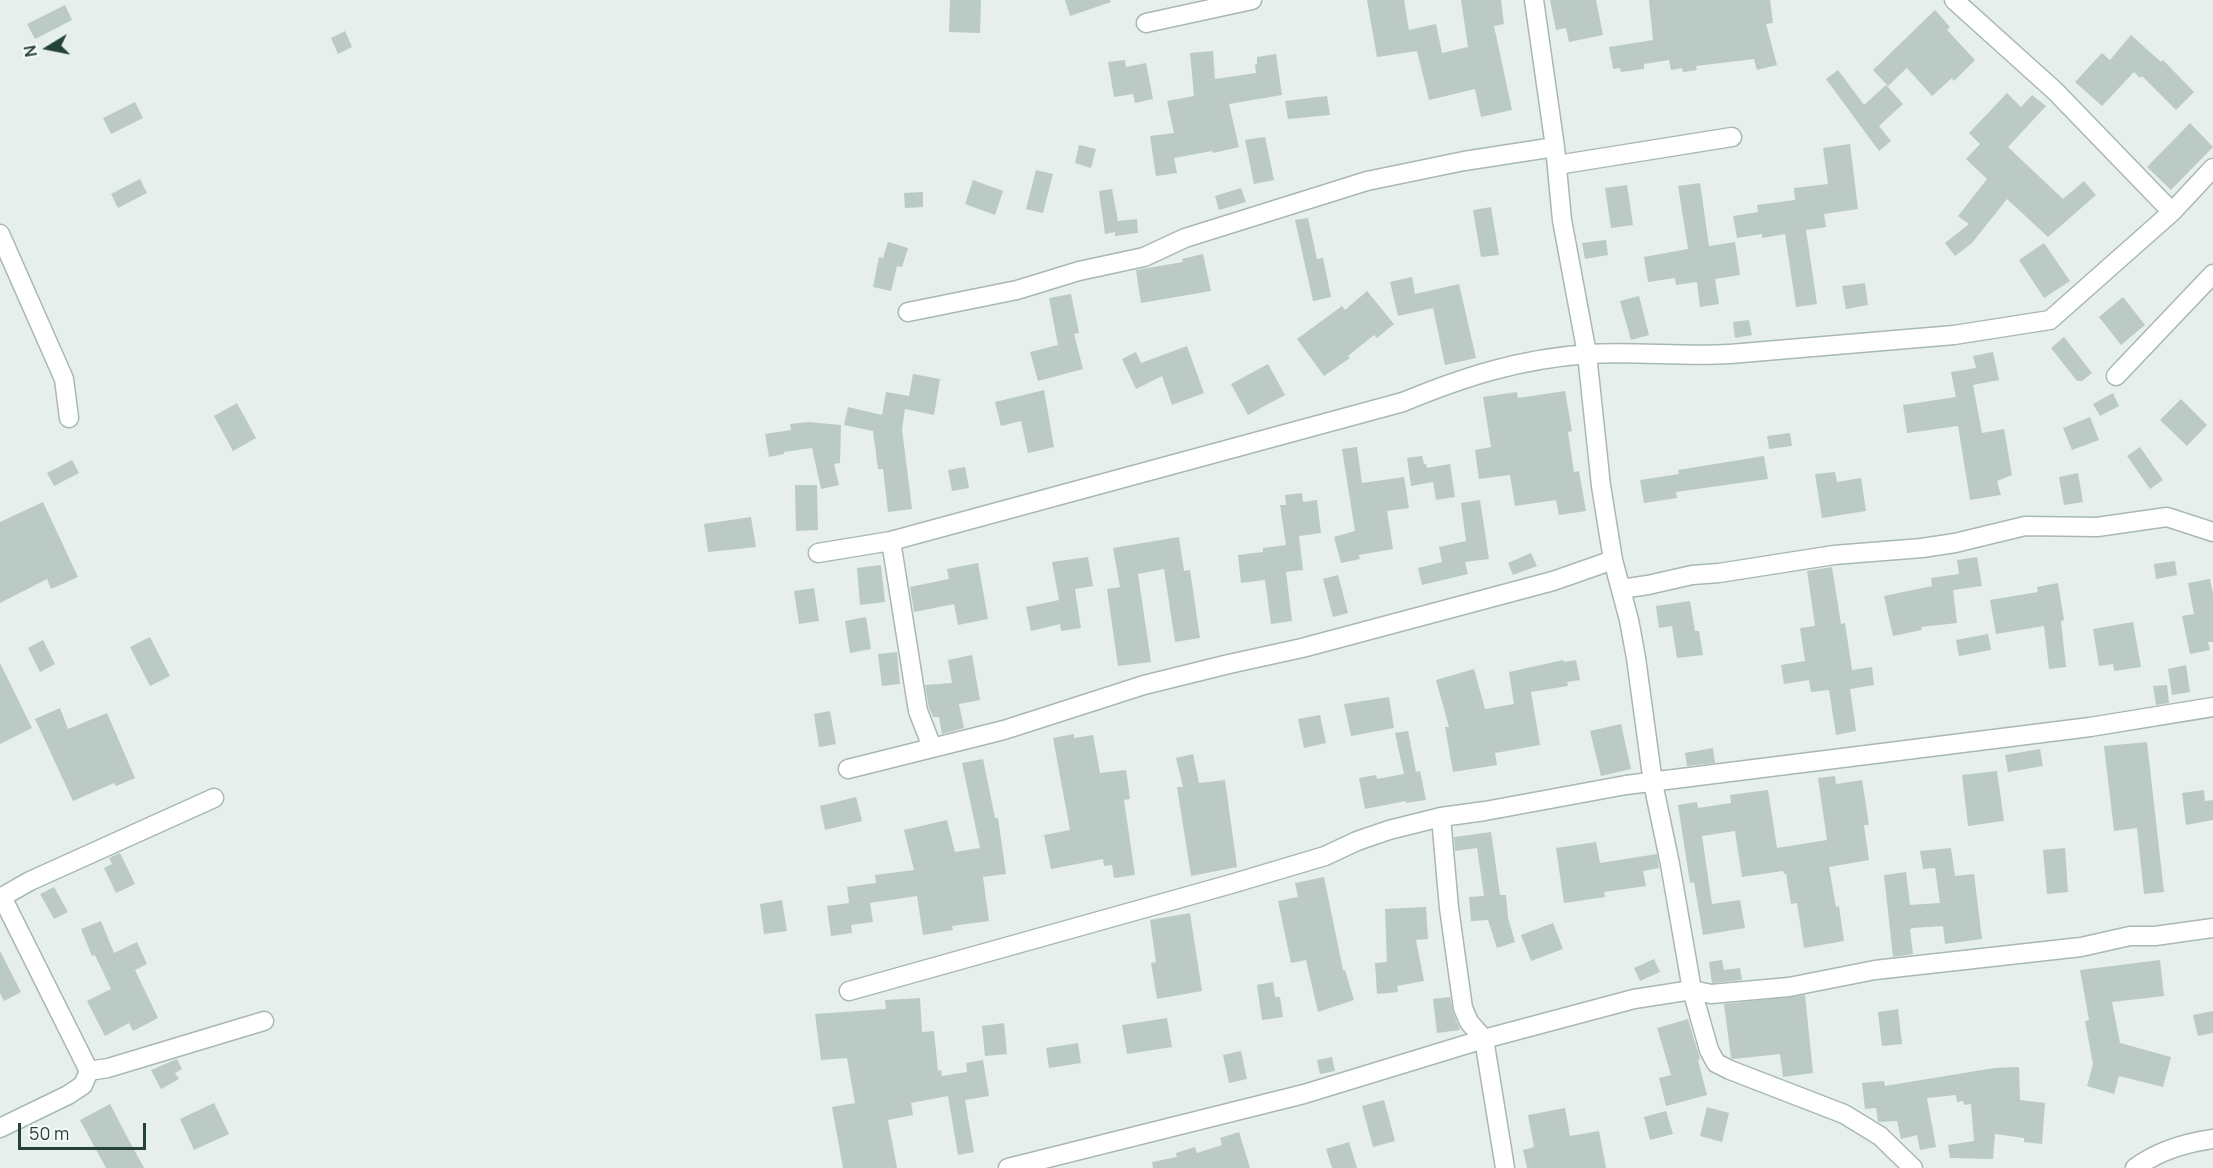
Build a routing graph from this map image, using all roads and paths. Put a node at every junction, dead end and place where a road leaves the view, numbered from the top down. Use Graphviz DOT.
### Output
graph roads {
  1 [pos="1252,0"];
  2 [pos="1534,0"];
  3 [pos="1954,0"];
  4 [pos="1146,23"];
  5 [pos="1732,137"];
  6 [pos="1556,156"];
  7 [pos="2213,168"];
  8 [pos="2172,212"];
  9 [pos="0,234"];
  10 [pos="2213,274"];
  11 [pos="908,312"];
  12 [pos="1587,354"];
  13 [pos="2116,376"];
  14 [pos="69,418"];
  15 [pos="2213,532"];
  16 [pos="891,540"];
  17 [pos="818,553"];
  18 [pos="1613,560"];
  19 [pos="1621,589"];
  20 [pos="2213,707"];
  21 [pos="932,747"];
  22 [pos="848,769"];
  23 [pos="1653,783"];
  24 [pos="214,798"];
  25 [pos="1441,817"];
  26 [pos="1,897"];
  27 [pos="2213,928"];
  28 [pos="1692,990"];
  29 [pos="849,991"];
  30 [pos="264,1020"];
  31 [pos="1484,1039"];
  32 [pos="89,1071"];
  33 [pos="0,1128"];
  34 [pos="2213,1139"];
  35 [pos="1008,1168"];
  36 [pos="1506,1168"];
  37 [pos="1913,1168"];
  38 [pos="2135,1168"];
  1 -- 4 [label="street"];
  2 -- 6 [label="street"];
  3 -- 8 [label="street"];
  5 -- 6 [label="street"];
  6 -- 11 [label="street"];
  6 -- 12 [label="street"];
  7 -- 8 [label="street"];
  8 -- 12 [label="street"];
  9 -- 14 [label="street"];
  10 -- 13 [label="street"];
  12 -- 16 [label="street"];
  12 -- 18 [label="street"];
  15 -- 19 [label="street"];
  16 -- 17 [label="street"];
  16 -- 21 [label="street"];
  18 -- 19 [label="street"];
  18 -- 21 [label="street"];
  19 -- 23 [label="street"];
  20 -- 23 [label="street"];
  21 -- 22 [label="street"];
  23 -- 25 [label="street"];
  23 -- 28 [label="street"];
  24 -- 26 [label="street"];
  25 -- 29 [label="street"];
  25 -- 31 [label="street"];
  26 -- 32 [label="street"];
  27 -- 28 [label="street"];
  28 -- 31 [label="street"];
  28 -- 37 [label="street"];
  30 -- 32 [label="street"];
  31 -- 35 [label="street"];
  31 -- 36 [label="street"];
  32 -- 33 [label="street"];
  34 -- 38 [label="street"];
}
